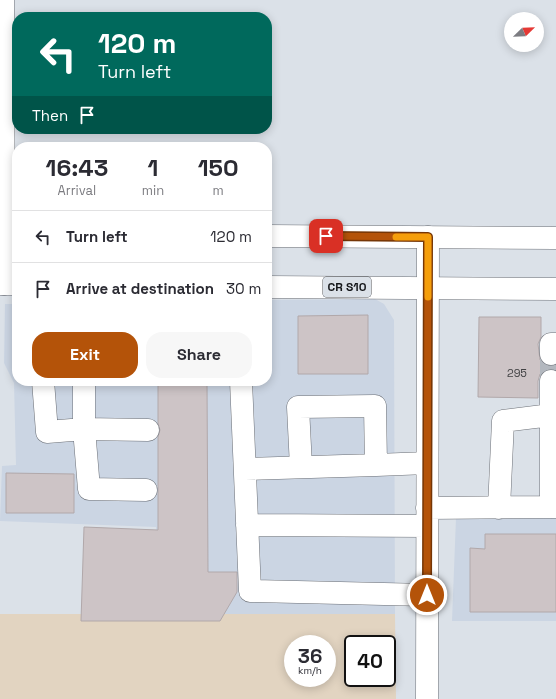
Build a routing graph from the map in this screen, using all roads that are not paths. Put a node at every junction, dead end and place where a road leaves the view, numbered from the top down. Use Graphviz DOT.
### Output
graph roads {
  1 [pos="3,0"];
  2 [pos="7,234"];
  3 [pos="272,236"];
  4 [pos="428,237"];
  5 [pos="556,238"];
  6 [pos="7,284"];
  7 [pos="272,287"];
  8 [pos="428,287"];
  9 [pos="556,289"];
  10 [pos="551,381"];
  11 [pos="43,386"];
  12 [pos="84,386"];
  13 [pos="241,386"];
  14 [pos="551,415"];
  15 [pos="84,429"];
  16 [pos="148,430"];
  17 [pos="428,463"];
  18 [pos="376,465"];
  19 [pos="301,467"];
  20 [pos="245,469"];
  21 [pos="146,490"];
  22 [pos="499,508"];
  23 [pos="553,508"];
  24 [pos="427,517"];
  25 [pos="247,526"];
  26 [pos="427,595"];
  27 [pos="427,699"];
  1 -- 2 [label="street"];
  2 -- 6 [label="street"];
  3 -- 4 [label="street"];
  4 -- 5 [label="street"];
  4 -- 8 [label="street"];
  7 -- 8 [label="street, CR S10"];
  8 -- 9 [label="street, CR S10"];
  8 -- 17 [label="street"];
  10 -- 14 [label="street"];
  11 -- 15 [label="street"];
  12 -- 15 [label="street"];
  13 -- 20 [label="street"];
  14 -- 22 [label="street"];
  14 -- 23 [label="street"];
  15 -- 16 [label="street"];
  15 -- 21 [label="street"];
  17 -- 18 [label="street"];
  17 -- 24 [label="street"];
  18 -- 19 [label="street"];
  18 -- 19 [label="street"];
  19 -- 20 [label="street"];
  20 -- 25 [label="street"];
  22 -- 23 [label="street"];
  22 -- 24 [label="street"];
  24 -- 25 [label="street"];
  24 -- 26 [label="street"];
  25 -- 26 [label="street"];
  26 -- 27 [label="street"];
}
